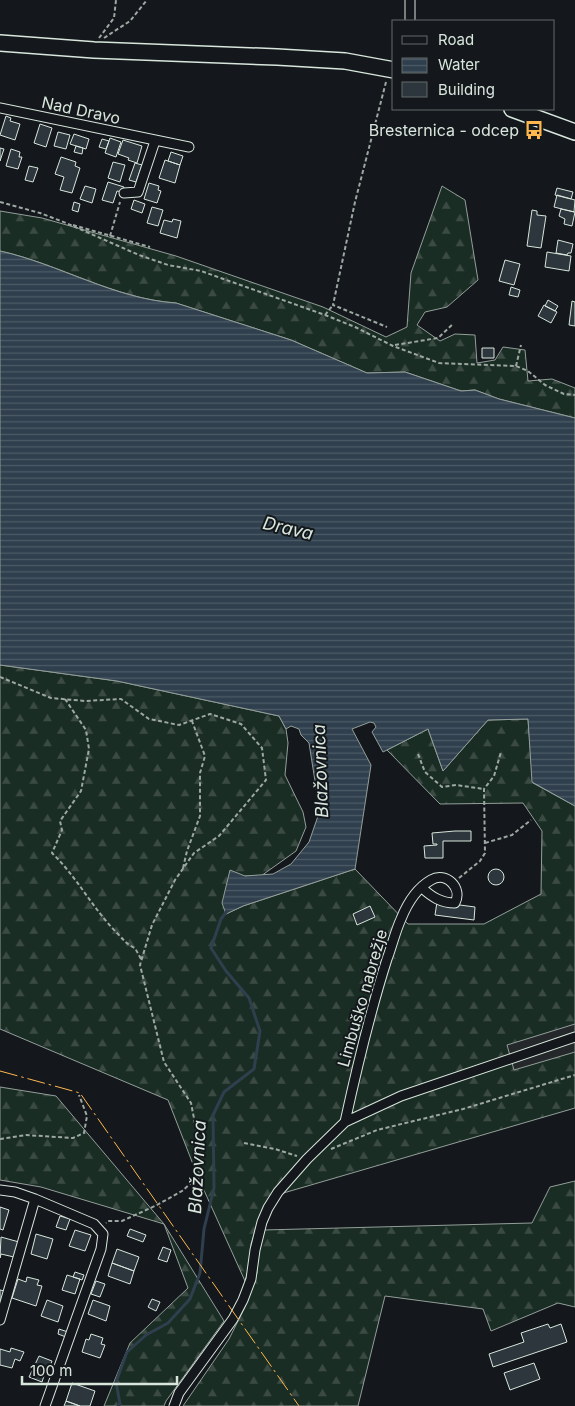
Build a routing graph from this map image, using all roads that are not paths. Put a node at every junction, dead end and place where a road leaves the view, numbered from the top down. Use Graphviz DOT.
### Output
graph roads {
  1 [pos="410,0"];
  2 [pos="410,20"];
  3 [pos="0,43"];
  4 [pos="392,70"];
  5 [pos="0,108"];
  6 [pos="515,110"];
  7 [pos="575,132"];
  8 [pos="155,141"];
  9 [pos="189,147"];
  10 [pos="124,193"];
  11 [pos="422,888"];
  12 [pos="575,1037"];
  13 [pos="345,1122"];
  14 [pos="0,1190"];
  15 [pos="35,1199"];
  16 [pos="0,1320"];
  17 [pos="45,1406"];
  18 [pos="174,1406"];
  1 -- 2 [label="street"];
  3 -- 4 [label="main road"];
  5 -- 8 [label="street, Nad Dravo"];
  6 -- 7 [label="main road"];
  8 -- 9 [label="street, Nad Dravo"];
  8 -- 10 [label="street"];
  11 -- 11 [label="street, Limbuško nabrežje"];
  11 -- 13 [label="street, Limbuško nabrežje"];
  12 -- 13 [label="street"];
  13 -- 18 [label="street"];
  14 -- 15 [label="street"];
  15 -- 16 [label="street"];
  15 -- 17 [label="street"];
}
